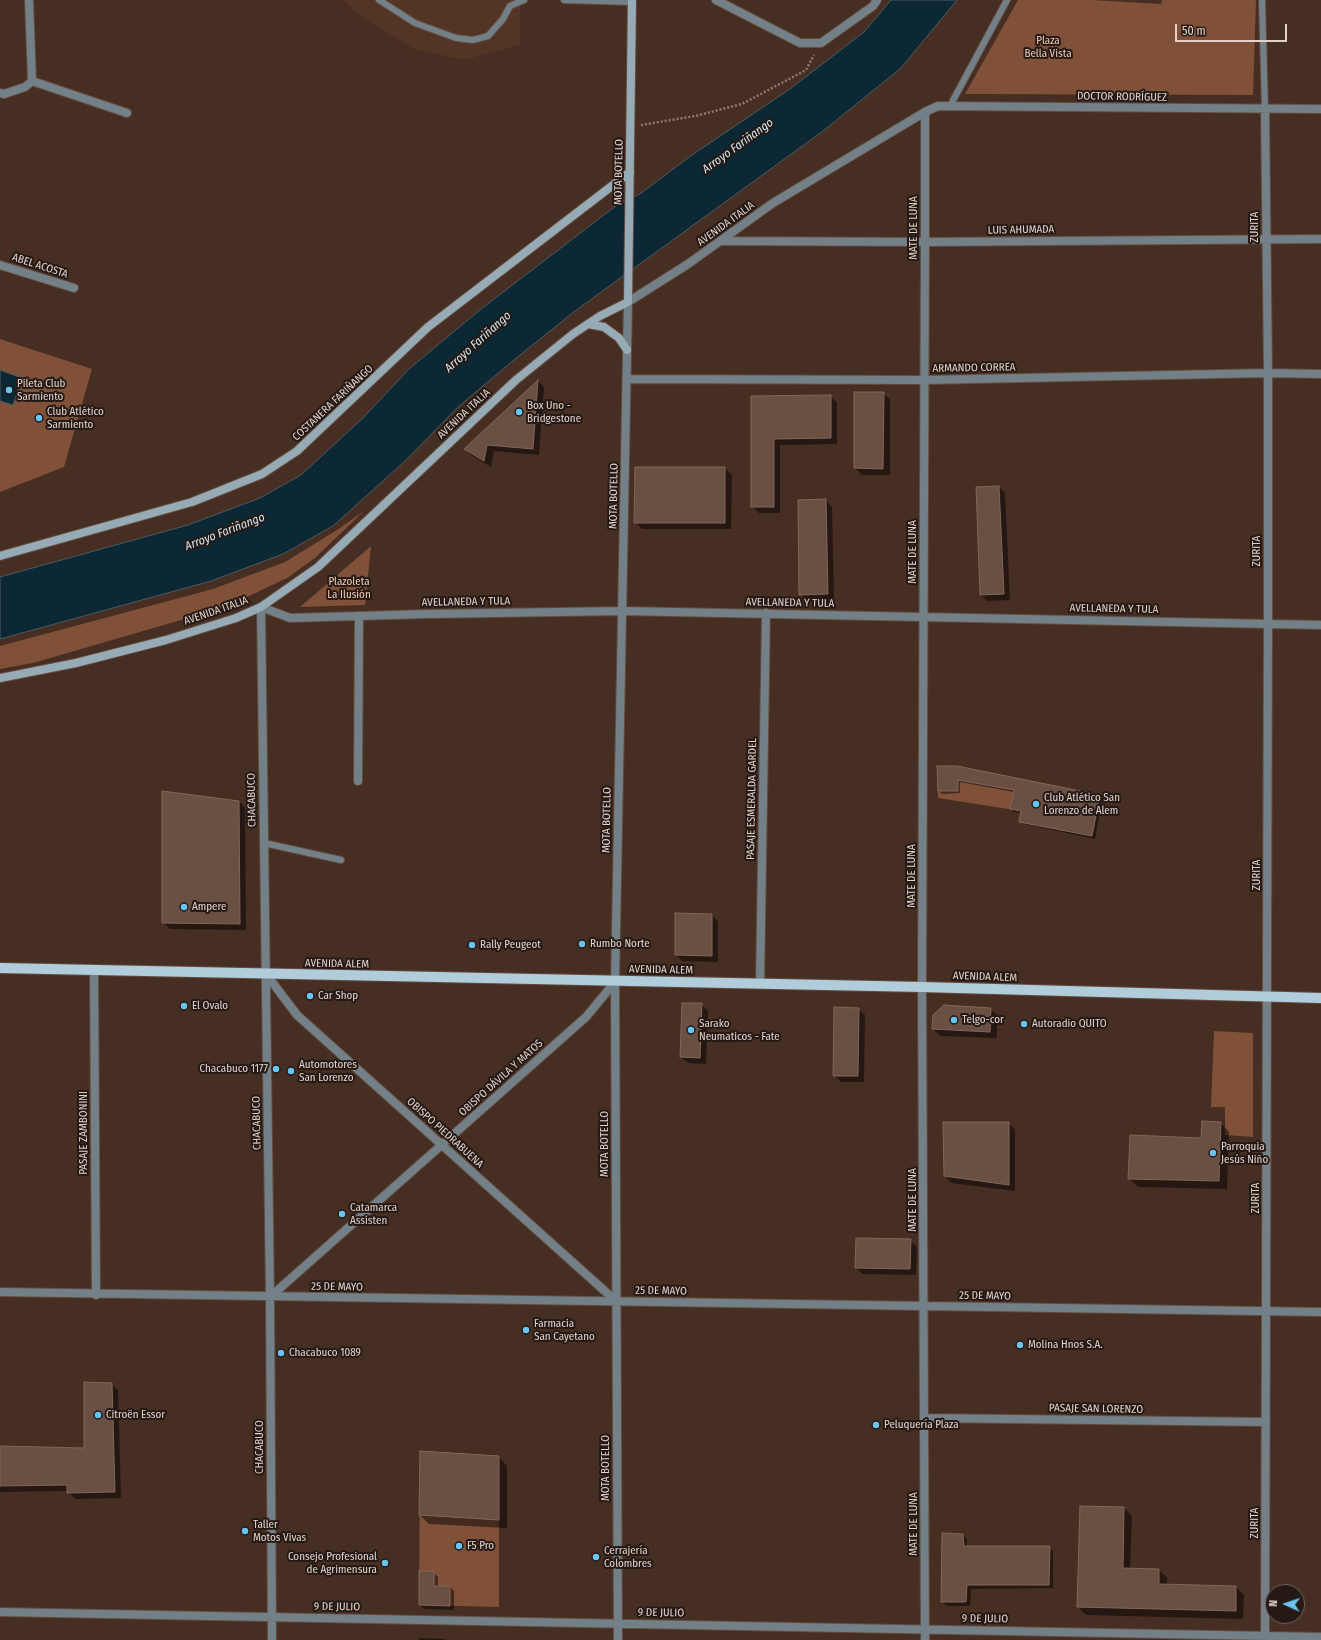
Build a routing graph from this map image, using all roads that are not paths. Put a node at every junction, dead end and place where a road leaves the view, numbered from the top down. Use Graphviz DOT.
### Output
graph roads {
  1 [pos="29,0"];
  2 [pos="380,0"];
  3 [pos="524,0"];
  4 [pos="564,0"];
  5 [pos="716,0"];
  6 [pos="877,0"];
  7 [pos="1007,0"];
  8 [pos="1262,0"];
  9 [pos="632,1"];
  10 [pos="510,3"];
  11 [pos="32,81"];
  12 [pos="0,93"];
  13 [pos="950,106"];
  14 [pos="1265,109"];
  15 [pos="1321,109"];
  16 [pos="925,112"];
  17 [pos="127,113"];
  18 [pos="630,172"];
  19 [pos="1266,239"];
  20 [pos="1321,239"];
  21 [pos="722,241"];
  22 [pos="925,242"];
  23 [pos="0,265"];
  24 [pos="74,288"];
  25 [pos="628,302"];
  26 [pos="588,324"];
  27 [pos="627,350"];
  28 [pos="1268,373"];
  29 [pos="1321,374"];
  30 [pos="627,379"];
  31 [pos="925,380"];
  32 [pos="0,556"];
  33 [pos="261,607"];
  34 [pos="623,611"];
  35 [pos="766,613"];
  36 [pos="359,616"];
  37 [pos="924,616"];
  38 [pos="1268,623"];
  39 [pos="1321,625"];
  40 [pos="0,678"];
  41 [pos="358,781"];
  42 [pos="264,843"];
  43 [pos="341,860"];
  44 [pos="0,968"];
  45 [pos="94,970"];
  46 [pos="266,974"];
  47 [pos="615,982"];
  48 [pos="760,984"];
  49 [pos="922,987"];
  50 [pos="1268,997"];
  51 [pos="1321,998"];
  52 [pos="442,1145"];
  53 [pos="0,1292"];
  54 [pos="96,1295"];
  55 [pos="270,1297"];
  56 [pos="617,1302"];
  57 [pos="924,1307"];
  58 [pos="1266,1311"];
  59 [pos="1321,1312"];
  60 [pos="925,1418"];
  61 [pos="1266,1422"];
  62 [pos="0,1612"];
  63 [pos="272,1617"];
  64 [pos="618,1623"];
  65 [pos="925,1628"];
  66 [pos="1095,1636"];
  67 [pos="1321,1637"];
  68 [pos="1265,1638"];
  69 [pos="272,1640"];
  70 [pos="618,1640"];
  71 [pos="925,1640"];
  1 -- 11 [label="street"];
  2 -- 10 [label="lane"];
  3 -- 10 [label="lane"];
  4 -- 9 [label="lane"];
  5 -- 6 [label="street"];
  7 -- 13 [label="lane"];
  8 -- 14 [label="lane"];
  9 -- 18 [label="street, MOTA BOTELLO"];
  11 -- 12 [label="street"];
  11 -- 17 [label="street"];
  13 -- 14 [label="street, DOCTOR RODRÍGUEZ"];
  13 -- 16 [label="street, DOCTOR RODRÍGUEZ"];
  14 -- 15 [label="street, DOCTOR RODRÍGUEZ"];
  14 -- 19 [label="street, ZURITA"];
  16 -- 21 [label="street, AVENIDA ITALIA"];
  16 -- 22 [label="street, MATE DE LUNA"];
  18 -- 25 [label="street, MOTA BOTELLO"];
  18 -- 32 [label="street, COSTANERA FARIÑANGO"];
  19 -- 20 [label="street, LUIS AHUMADA"];
  19 -- 22 [label="street, LUIS AHUMADA"];
  19 -- 28 [label="street, ZURITA"];
  21 -- 22 [label="street, LUIS AHUMADA"];
  21 -- 25 [label="street, AVENIDA ITALIA"];
  22 -- 31 [label="street, MATE DE LUNA"];
  23 -- 24 [label="street, ABEL ACOSTA"];
  25 -- 26 [label="street, AVENIDA ITALIA"];
  25 -- 27 [label="street, MOTA BOTELLO"];
  26 -- 27 [label="street"];
  26 -- 33 [label="street, AVENIDA ITALIA"];
  27 -- 30 [label="street, MOTA BOTELLO"];
  28 -- 29 [label="street, ARMANDO CORREA"];
  28 -- 31 [label="street, ARMANDO CORREA"];
  28 -- 38 [label="street, ZURITA"];
  30 -- 31 [label="street, ARMANDO CORREA"];
  30 -- 34 [label="street, MOTA BOTELLO"];
  31 -- 37 [label="street, MATE DE LUNA"];
  33 -- 36 [label="street, AVELLANEDA Y TULA"];
  33 -- 40 [label="street, AVENIDA ITALIA"];
  33 -- 42 [label="street, CHACABUCO"];
  34 -- 35 [label="street, AVELLANEDA Y TULA"];
  34 -- 36 [label="street, AVELLANEDA Y TULA"];
  34 -- 47 [label="street, MOTA BOTELLO"];
  35 -- 37 [label="street, AVELLANEDA Y TULA"];
  35 -- 48 [label="street, PASAJE ESMERALDA GARDEL"];
  36 -- 41 [label="street"];
  37 -- 38 [label="street, AVELLANEDA Y TULA"];
  37 -- 49 [label="street, MATE DE LUNA"];
  38 -- 39 [label="street, AVELLANEDA Y TULA"];
  38 -- 50 [label="street, ZURITA"];
  42 -- 43 [label="lane"];
  42 -- 46 [label="street, CHACABUCO"];
  44 -- 45 [label="main road, AVENIDA ALEM"];
  45 -- 46 [label="main road, AVENIDA ALEM"];
  45 -- 54 [label="street, PASAJE ZAMBONINI"];
  46 -- 47 [label="main road, AVENIDA ALEM"];
  46 -- 52 [label="street, OBISPO PIEDRABUENA"];
  46 -- 55 [label="street, CHACABUCO"];
  47 -- 48 [label="main road, AVENIDA ALEM"];
  47 -- 52 [label="street, OBISPO DÁVILA Y MATOS"];
  47 -- 56 [label="street, MOTA BOTELLO"];
  48 -- 49 [label="main road, AVENIDA ALEM"];
  49 -- 50 [label="main road, AVENIDA ALEM"];
  49 -- 57 [label="street, MATE DE LUNA"];
  50 -- 51 [label="main road, AVENIDA ALEM"];
  50 -- 58 [label="street, ZURITA"];
  52 -- 55 [label="street, OBISPO DÁVILA Y MATOS"];
  52 -- 56 [label="street, OBISPO PIEDRABUENA"];
  53 -- 54 [label="street, 25 DE MAYO"];
  54 -- 55 [label="street, 25 DE MAYO"];
  55 -- 56 [label="street, 25 DE MAYO"];
  55 -- 63 [label="street, CHACABUCO"];
  56 -- 57 [label="street, 25 DE MAYO"];
  56 -- 64 [label="street, MOTA BOTELLO"];
  57 -- 58 [label="street, 25 DE MAYO"];
  57 -- 60 [label="street, MATE DE LUNA"];
  58 -- 59 [label="street, 25 DE MAYO"];
  58 -- 61 [label="street, ZURITA"];
  60 -- 61 [label="street, PASAJE SAN LORENZO"];
  60 -- 65 [label="street, MATE DE LUNA"];
  61 -- 68 [label="street, ZURITA"];
  62 -- 63 [label="street, 9 DE JULIO"];
  63 -- 64 [label="street, 9 DE JULIO"];
  63 -- 69 [label="street, CHACABUCO"];
  64 -- 65 [label="street, 9 DE JULIO"];
  64 -- 70 [label="street, MOTA BOTELLO"];
  65 -- 66 [label="street, 9 DE JULIO"];
  65 -- 71 [label="street, MATE DE LUNA"];
  66 -- 68 [label="street, 9 DE JULIO"];
  67 -- 68 [label="street, 9 DE JULIO"];
}
